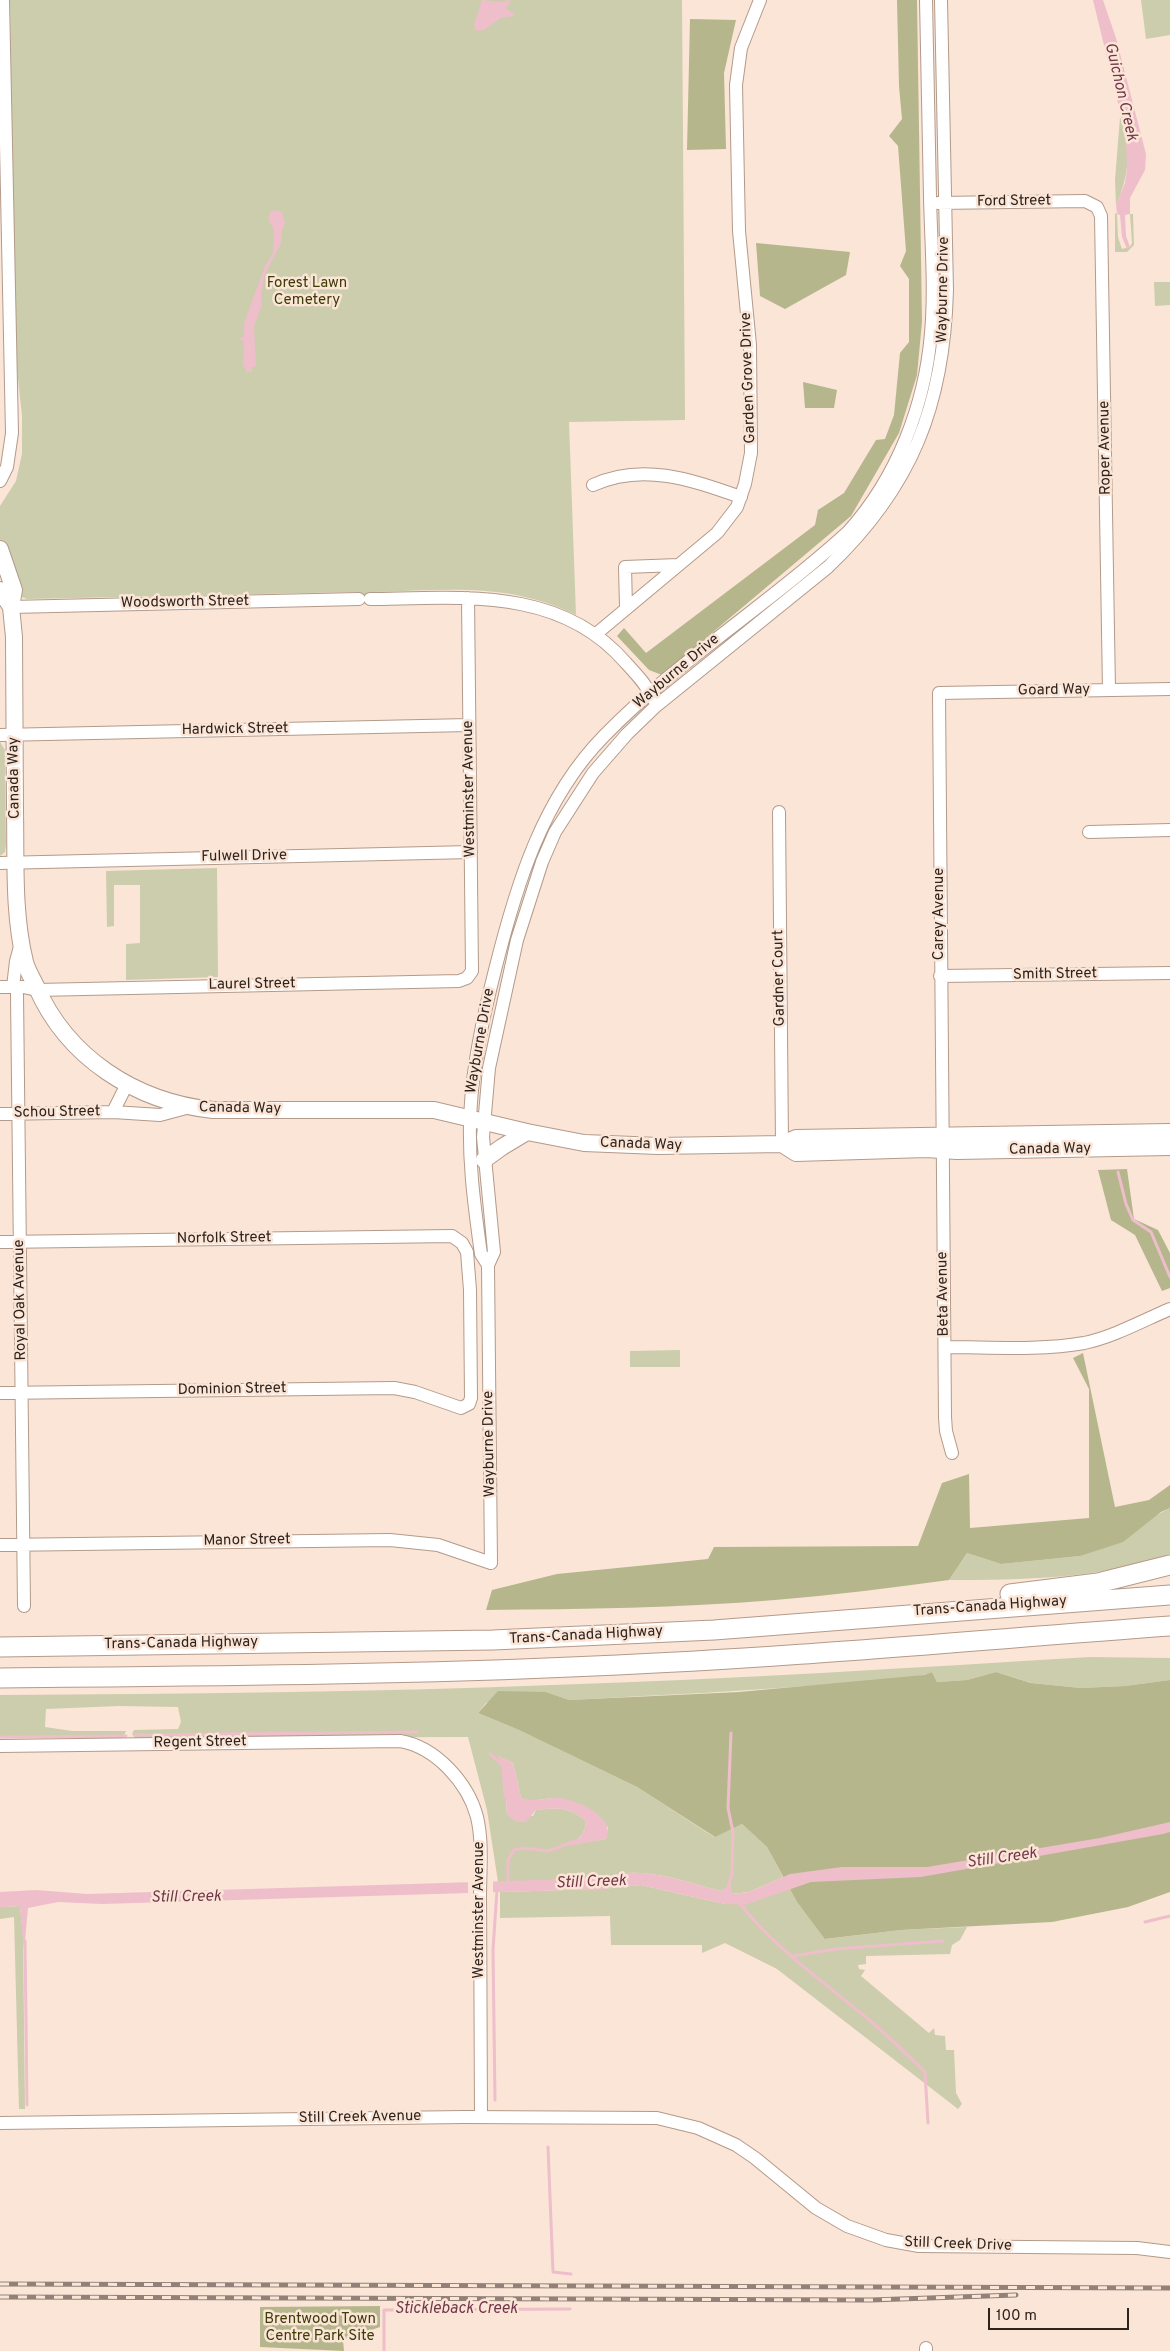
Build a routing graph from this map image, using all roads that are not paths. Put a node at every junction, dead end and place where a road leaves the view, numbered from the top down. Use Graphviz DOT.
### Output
graph roads {
  1 [pos="3,0"];
  2 [pos="760,0"];
  3 [pos="926,0"];
  4 [pos="941,0"];
  5 [pos="2,68"];
  6 [pos="4,185"];
  7 [pos="930,203"];
  8 [pos="945,203"];
  9 [pos="1097,207"];
  10 [pos="6,433"];
  11 [pos="0,481"];
  12 [pos="593,485"];
  13 [pos="741,497"];
  14 [pos="839,548"];
  15 [pos="0,549"];
  16 [pos="678,565"];
  17 [pos="0,590"];
  18 [pos="468,598"];
  19 [pos="11,607"];
  20 [pos="626,607"];
  21 [pos="596,634"];
  22 [pos="1170,689"];
  23 [pos="1109,690"];
  24 [pos="650,692"];
  25 [pos="939,693"];
  26 [pos="656,706"];
  27 [pos="470,725"];
  28 [pos="7,735"];
  29 [pos="779,812"];
  30 [pos="544,824"];
  31 [pos="1170,830"];
  32 [pos="555,832"];
  33 [pos="1089,832"];
  34 [pos="471,852"];
  35 [pos="8,862"];
  36 [pos="21,943"];
  37 [pos="1170,973"];
  38 [pos="940,976"];
  39 [pos="467,978"];
  40 [pos="10,989"];
  41 [pos="37,990"];
  42 [pos="0,994"];
  43 [pos="127,1084"];
  44 [pos="190,1107"];
  45 [pos="113,1112"];
  46 [pos="19,1113"];
  47 [pos="0,1114"];
  48 [pos="477,1119"];
  49 [pos="527,1132"];
  50 [pos="1170,1132"];
  51 [pos="943,1143"];
  52 [pos="782,1144"];
  53 [pos="1170,1147"];
  54 [pos="484,1160"];
  55 [pos="0,1242"];
  56 [pos="20,1242"];
  57 [pos="488,1265"];
  58 [pos="1170,1309"];
  59 [pos="945,1347"];
  60 [pos="0,1393"];
  61 [pos="22,1393"];
  62 [pos="461,1408"];
  63 [pos="952,1453"];
  64 [pos="0,1545"];
  65 [pos="24,1545"];
  66 [pos="491,1563"];
  67 [pos="1170,1565"];
  68 [pos="1170,1595"];
  69 [pos="24,1606"];
  70 [pos="876,1616"];
  71 [pos="1170,1626"];
  72 [pos="0,1647"];
  73 [pos="0,1678"];
  74 [pos="400,1741"];
  75 [pos="0,1746"];
  76 [pos="481,2116"];
  77 [pos="0,2123"];
  78 [pos="717,2135"];
  79 [pos="1170,2252"];
  1 -- 5 [label="street"];
  2 -- 13 [label="street, Garden Grove Drive"];
  3 -- 7 [label="street, Wayburne Drive"];
  4 -- 8 [label="street, Wayburne Drive"];
  5 -- 6 [label="street"];
  6 -- 10 [label="street"];
  7 -- 8 [label="street, Ford Street"];
  7 -- 14 [label="street, Wayburne Drive"];
  8 -- 9 [label="street, Ford Street"];
  8 -- 14 [label="street, Wayburne Drive"];
  9 -- 23 [label="street, Roper Avenue"];
  10 -- 11 [label="street"];
  12 -- 13 [label="street"];
  13 -- 16 [label="street, Garden Grove Drive"];
  14 -- 24 [label="street, Wayburne Drive"];
  14 -- 26 [label="street, Wayburne Drive"];
  15 -- 19 [label="main road, Canada Way"];
  16 -- 20 [label="street, Garden Grove Drive"];
  16 -- 20 [label="street"];
  17 -- 19 [label="main road, Canada Way"];
  18 -- 19 [label="street, Woodsworth Street"];
  18 -- 21 [label="street, Woodsworth Street"];
  18 -- 27 [label="street, Westminster Avenue"];
  19 -- 28 [label="main road, Canada Way"];
  20 -- 21 [label="street, Garden Grove Drive"];
  21 -- 24 [label="street, Woodsworth Street"];
  22 -- 23 [label="street, Goard Way"];
  23 -- 25 [label="street, Goard Way"];
  24 -- 26 [label="street, Woodsworth Street"];
  24 -- 30 [label="street, Wayburne Drive"];
  25 -- 38 [label="street, Carey Avenue"];
  26 -- 32 [label="street, Wayburne Drive"];
  27 -- 28 [label="street, Hardwick Street"];
  27 -- 34 [label="street, Westminster Avenue"];
  28 -- 35 [label="main road, Canada Way"];
  29 -- 52 [label="street, Gardner Court"];
  30 -- 32 [label="street"];
  30 -- 48 [label="street, Wayburne Drive"];
  31 -- 33 [label="street"];
  32 -- 48 [label="street, Wayburne Drive"];
  34 -- 35 [label="street, Fulwell Drive"];
  34 -- 39 [label="street, Westminster Avenue"];
  35 -- 36 [label="main road, Canada Way"];
  36 -- 40 [label="street, Royal Oak Avenue"];
  36 -- 41 [label="main road, Canada Way"];
  37 -- 38 [label="street, Smith Street"];
  38 -- 51 [label="street, Carey Avenue"];
  39 -- 41 [label="street, Laurel Street"];
  40 -- 41 [label="street, Laurel Street"];
  40 -- 42 [label="street, Laurel Street"];
  40 -- 46 [label="street, Royal Oak Avenue"];
  41 -- 43 [label="main road, Canada Way"];
  43 -- 44 [label="main road, Canada Way"];
  43 -- 45 [label="street, Schou Street"];
  44 -- 45 [label="street, Schou Street"];
  44 -- 48 [label="main road, Canada Way"];
  45 -- 46 [label="street, Schou Street"];
  46 -- 47 [label="street, Schou Street"];
  46 -- 56 [label="street, Royal Oak Avenue"];
  48 -- 49 [label="main road, Canada Way"];
  48 -- 54 [label="street, Wayburne Drive"];
  48 -- 57 [label="street, Wayburne Drive"];
  49 -- 52 [label="main road, Canada Way"];
  49 -- 54 [label="main road"];
  50 -- 51 [label="main road, Canada Way"];
  51 -- 52 [label="main road, Canada Way"];
  51 -- 53 [label="main road, Canada Way"];
  51 -- 59 [label="street, Beta Avenue"];
  54 -- 57 [label="street, Wayburne Drive"];
  55 -- 56 [label="street, Norfolk Street"];
  56 -- 61 [label="street, Royal Oak Avenue"];
  56 -- 62 [label="street, Norfolk Street"];
  57 -- 66 [label="street, Wayburne Drive"];
  58 -- 59 [label="street"];
  59 -- 63 [label="street, Beta Avenue"];
  60 -- 61 [label="street, Dominion Street"];
  61 -- 62 [label="street, Dominion Street"];
  61 -- 65 [label="street, Royal Oak Avenue"];
  64 -- 65 [label="street, Manor Street"];
  65 -- 66 [label="street, Manor Street"];
  65 -- 69 [label="street, Royal Oak Avenue"];
  67 -- 70 [label="highway"];
  68 -- 70 [label="highway, Trans-Canada Highway"];
  70 -- 72 [label="highway, Trans-Canada Highway"];
  71 -- 73 [label="highway, Trans-Canada Highway"];
  74 -- 75 [label="street, Regent Street"];
  74 -- 76 [label="street, Westminster Avenue"];
  76 -- 77 [label="street, Still Creek Avenue"];
  76 -- 78 [label="street, Still Creek Avenue"];
  78 -- 79 [label="street, Still Creek Drive"];
}
